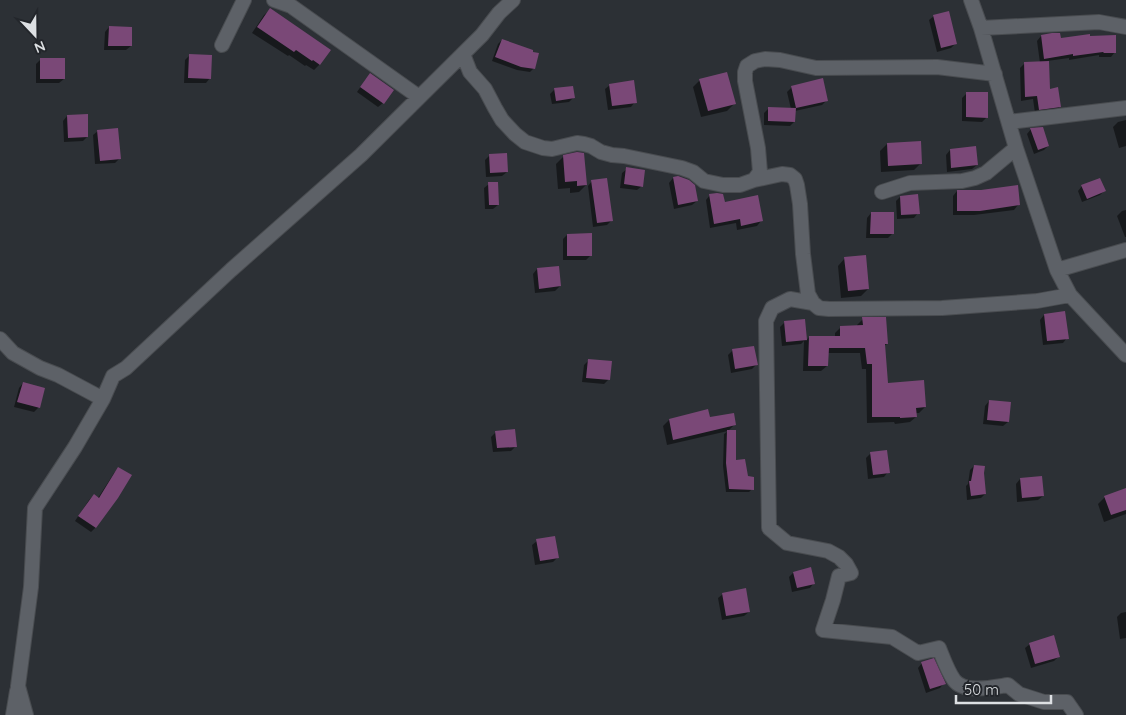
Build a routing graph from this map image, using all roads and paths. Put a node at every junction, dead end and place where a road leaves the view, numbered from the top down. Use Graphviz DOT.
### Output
graph roads {
  1 [pos="244,0"];
  2 [pos="274,0"];
  3 [pos="513,0"];
  4 [pos="971,0"];
  5 [pos="1126,27"];
  6 [pos="981,28"];
  7 [pos="222,46"];
  8 [pos="463,54"];
  9 [pos="995,74"];
  10 [pos="419,97"];
  11 [pos="1126,108"];
  12 [pos="1009,122"];
  13 [pos="1016,148"];
  14 [pos="754,180"];
  15 [pos="882,192"];
  16 [pos="1126,250"];
  17 [pos="1057,270"];
  18 [pos="1070,295"];
  19 [pos="812,303"];
  20 [pos="0,339"];
  21 [pos="1126,355"];
  22 [pos="104,399"];
  23 [pos="18,686"];
  24 [pos="13,715"];
  25 [pos="26,715"];
  26 [pos="1076,715"];
  1 -- 7 [label="street"];
  2 -- 10 [label="street"];
  3 -- 8 [label="street"];
  4 -- 6 [label="street"];
  5 -- 6 [label="street"];
  6 -- 9 [label="street"];
  8 -- 10 [label="street"];
  8 -- 14 [label="street"];
  9 -- 12 [label="street"];
  9 -- 14 [label="street"];
  10 -- 22 [label="street"];
  11 -- 12 [label="street"];
  12 -- 13 [label="street"];
  13 -- 15 [label="street"];
  13 -- 17 [label="street"];
  14 -- 19 [label="street"];
  16 -- 17 [label="street"];
  17 -- 18 [label="street"];
  18 -- 19 [label="street"];
  18 -- 21 [label="street"];
  19 -- 26 [label="street"];
  20 -- 22 [label="street"];
  22 -- 23 [label="street"];
  23 -- 24 [label="street"];
  23 -- 25 [label="street"];
}
